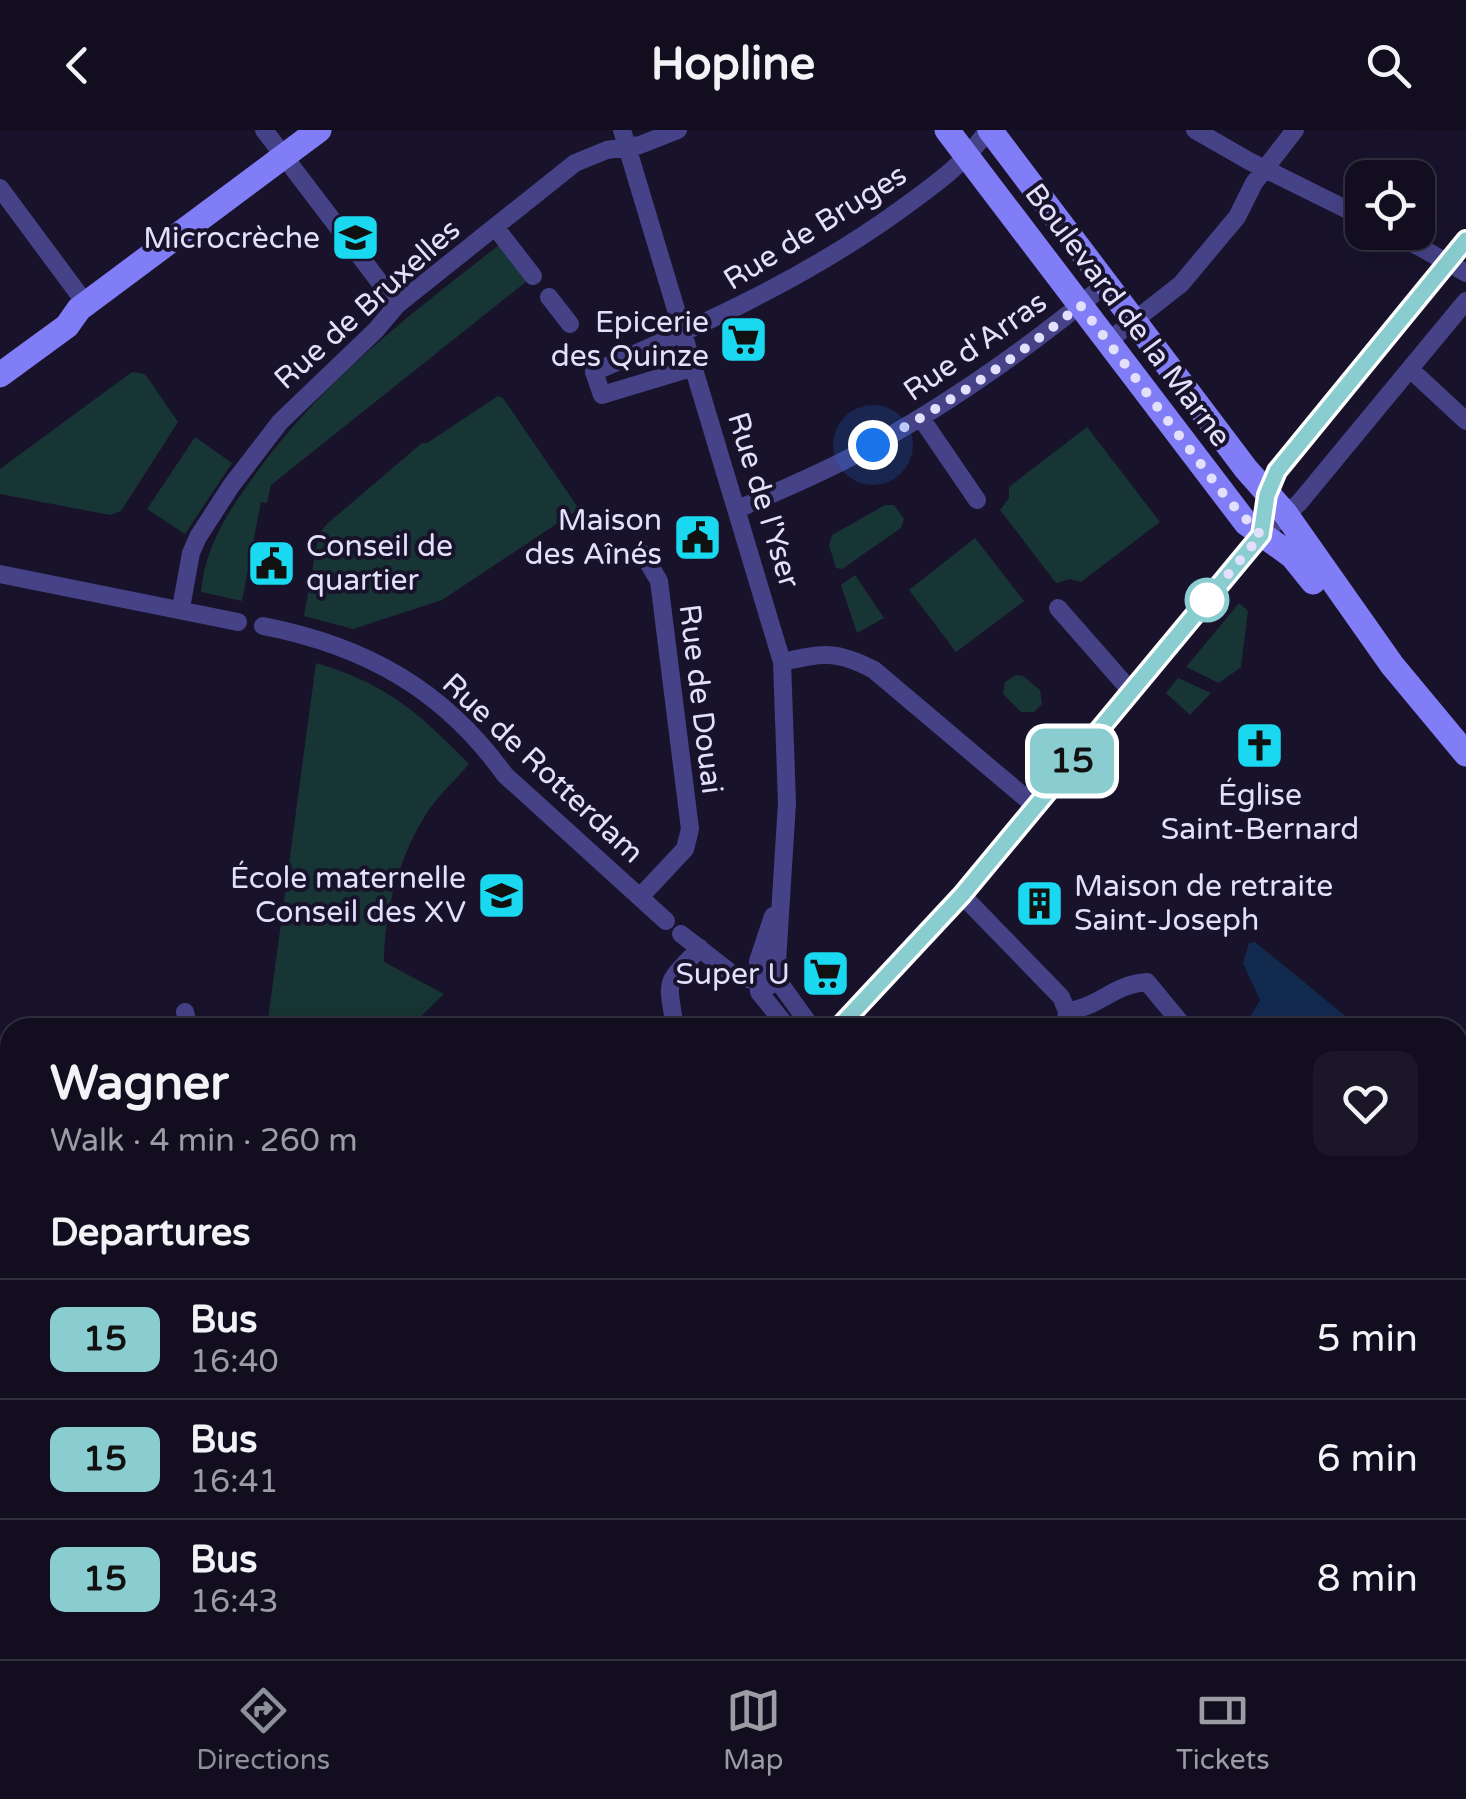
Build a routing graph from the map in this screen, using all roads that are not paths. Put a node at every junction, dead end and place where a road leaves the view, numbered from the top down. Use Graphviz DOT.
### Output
graph roads {
  1 [pos="264,130"];
  2 [pos="319,130"];
  3 [pos="678,130"];
  4 [pos="947,130"];
  5 [pos="989,130"];
  6 [pos="1195,130"];
  7 [pos="1295,130"];
  8 [pos="624,138"];
  9 [pos="284,157"];
  10 [pos="968,158"];
  11 [pos="1265,168"];
  12 [pos="0,188"];
  13 [pos="1345,208"];
  14 [pos="499,232"];
  15 [pos="1466,240"];
  16 [pos="1428,250"];
  17 [pos="1448,261"];
  18 [pos="1466,273"];
  19 [pos="533,276"];
  20 [pos="1106,283"];
  21 [pos="549,296"];
  22 [pos="1466,301"];
  23 [pos="397,305"];
  24 [pos="1080,305"];
  25 [pos="82,307"];
  26 [pos="1135,320"];
  27 [pos="570,324"];
  28 [pos="684,333"];
  29 [pos="1108,342"];
  30 [pos="0,357"];
  31 [pos="695,367"];
  32 [pos="1410,369"];
  33 [pos="0,375"];
  34 [pos="922,418"];
  35 [pos="1466,421"];
  36 [pos="977,500"];
  37 [pos="1276,504"];
  38 [pos="738,508"];
  39 [pos="1261,535"];
  40 [pos="643,554"];
  41 [pos="0,574"];
  42 [pos="180,608"];
  43 [pos="1058,608"];
  44 [pos="238,622"];
  45 [pos="263,626"];
  46 [pos="782,662"];
  47 [pos="1392,665"];
  48 [pos="1130,690"];
  49 [pos="1465,749"];
  50 [pos="1036,806"];
  51 [pos="962,895"];
  52 [pos="780,896"];
  53 [pos="640,897"];
  54 [pos="666,920"];
  55 [pos="680,934"];
  56 [pos="700,948"];
  57 [pos="758,984"];
  58 [pos="785,994"];
  59 [pos="673,1018"];
  60 [pos="779,1018"];
  61 [pos="804,1018"];
  62 [pos="847,1018"];
  63 [pos="1066,1018"];
  64 [pos="1068,1018"];
  65 [pos="1177,1018"];
  1 -- 9 [label="street"];
  2 -- 9 [label="street"];
  3 -- 8 [label="street, Rue de Bruxelles"];
  4 -- 10 [label="street, Boulevard de la Marne"];
  5 -- 10 [label="street, Rue de Bruges"];
  5 -- 20 [label="street, Boulevard de la Marne"];
  6 -- 11 [label="street"];
  7 -- 11 [label="street"];
  8 -- 23 [label="street, Rue de Bruxelles"];
  8 -- 28 [label="street, Rue de l'Yser"];
  9 -- 23 [label="street"];
  9 -- 25 [label="street"];
  10 -- 24 [label="street, Boulevard de la Marne"];
  10 -- 28 [label="street, Rue de Bruges"];
  11 -- 13 [label="street"];
  11 -- 26 [label="street"];
  12 -- 25 [label="street"];
  14 -- 19 [label="street"];
  15 -- 17 [label="street"];
  16 -- 17 [label="street"];
  17 -- 18 [label="street"];
  17 -- 37 [label="street"];
  20 -- 24 [label="street, Rue d'Arras"];
  20 -- 26 [label="street, Boulevard de la Marne"];
  21 -- 27 [label="street"];
  22 -- 32 [label="street"];
  23 -- 42 [label="street, Rue de Bruxelles"];
  24 -- 29 [label="street, Boulevard de la Marne"];
  24 -- 34 [label="street, Rue d'Arras"];
  25 -- 30 [label="street"];
  25 -- 33 [label="street"];
  26 -- 29 [label="street"];
  26 -- 37 [label="street, Boulevard de la Marne"];
  28 -- 31 [label="street, Rue de l'Yser"];
  28 -- 31 [label="street, Rue de Bruges"];
  29 -- 39 [label="street, Boulevard de la Marne"];
  31 -- 38 [label="street, Rue de l'Yser"];
  32 -- 35 [label="street"];
  32 -- 37 [label="street"];
  34 -- 36 [label="street"];
  34 -- 38 [label="street, Rue d'Arras"];
  37 -- 39 [label="street"];
  37 -- 47 [label="street, Boulevard de la Marne"];
  38 -- 46 [label="street, Rue de l'Yser"];
  39 -- 47 [label="street, Boulevard de la Marne"];
  39 -- 48 [label="street"];
  40 -- 53 [label="street, Rue de Douai"];
  41 -- 42 [label="street"];
  42 -- 44 [label="street"];
  43 -- 48 [label="street"];
  45 -- 53 [label="street, Rue de Rotterdam"];
  46 -- 50 [label="street"];
  46 -- 52 [label="street, Rue de l'Yser"];
  47 -- 49 [label="street"];
  48 -- 50 [label="street"];
  50 -- 51 [label="street"];
  51 -- 62 [label="street"];
  51 -- 63 [label="street"];
  52 -- 57 [label="street, Rue de l'Yser"];
  52 -- 58 [label="street, Rue de l'Yser"];
  53 -- 54 [label="street, Rue de Rotterdam"];
  55 -- 56 [label="street"];
  56 -- 57 [label="street"];
  56 -- 59 [label="street"];
  57 -- 58 [label="street"];
  57 -- 60 [label="street"];
  58 -- 61 [label="street, Rue de l'Yser"];
  64 -- 65 [label="street"];
}
